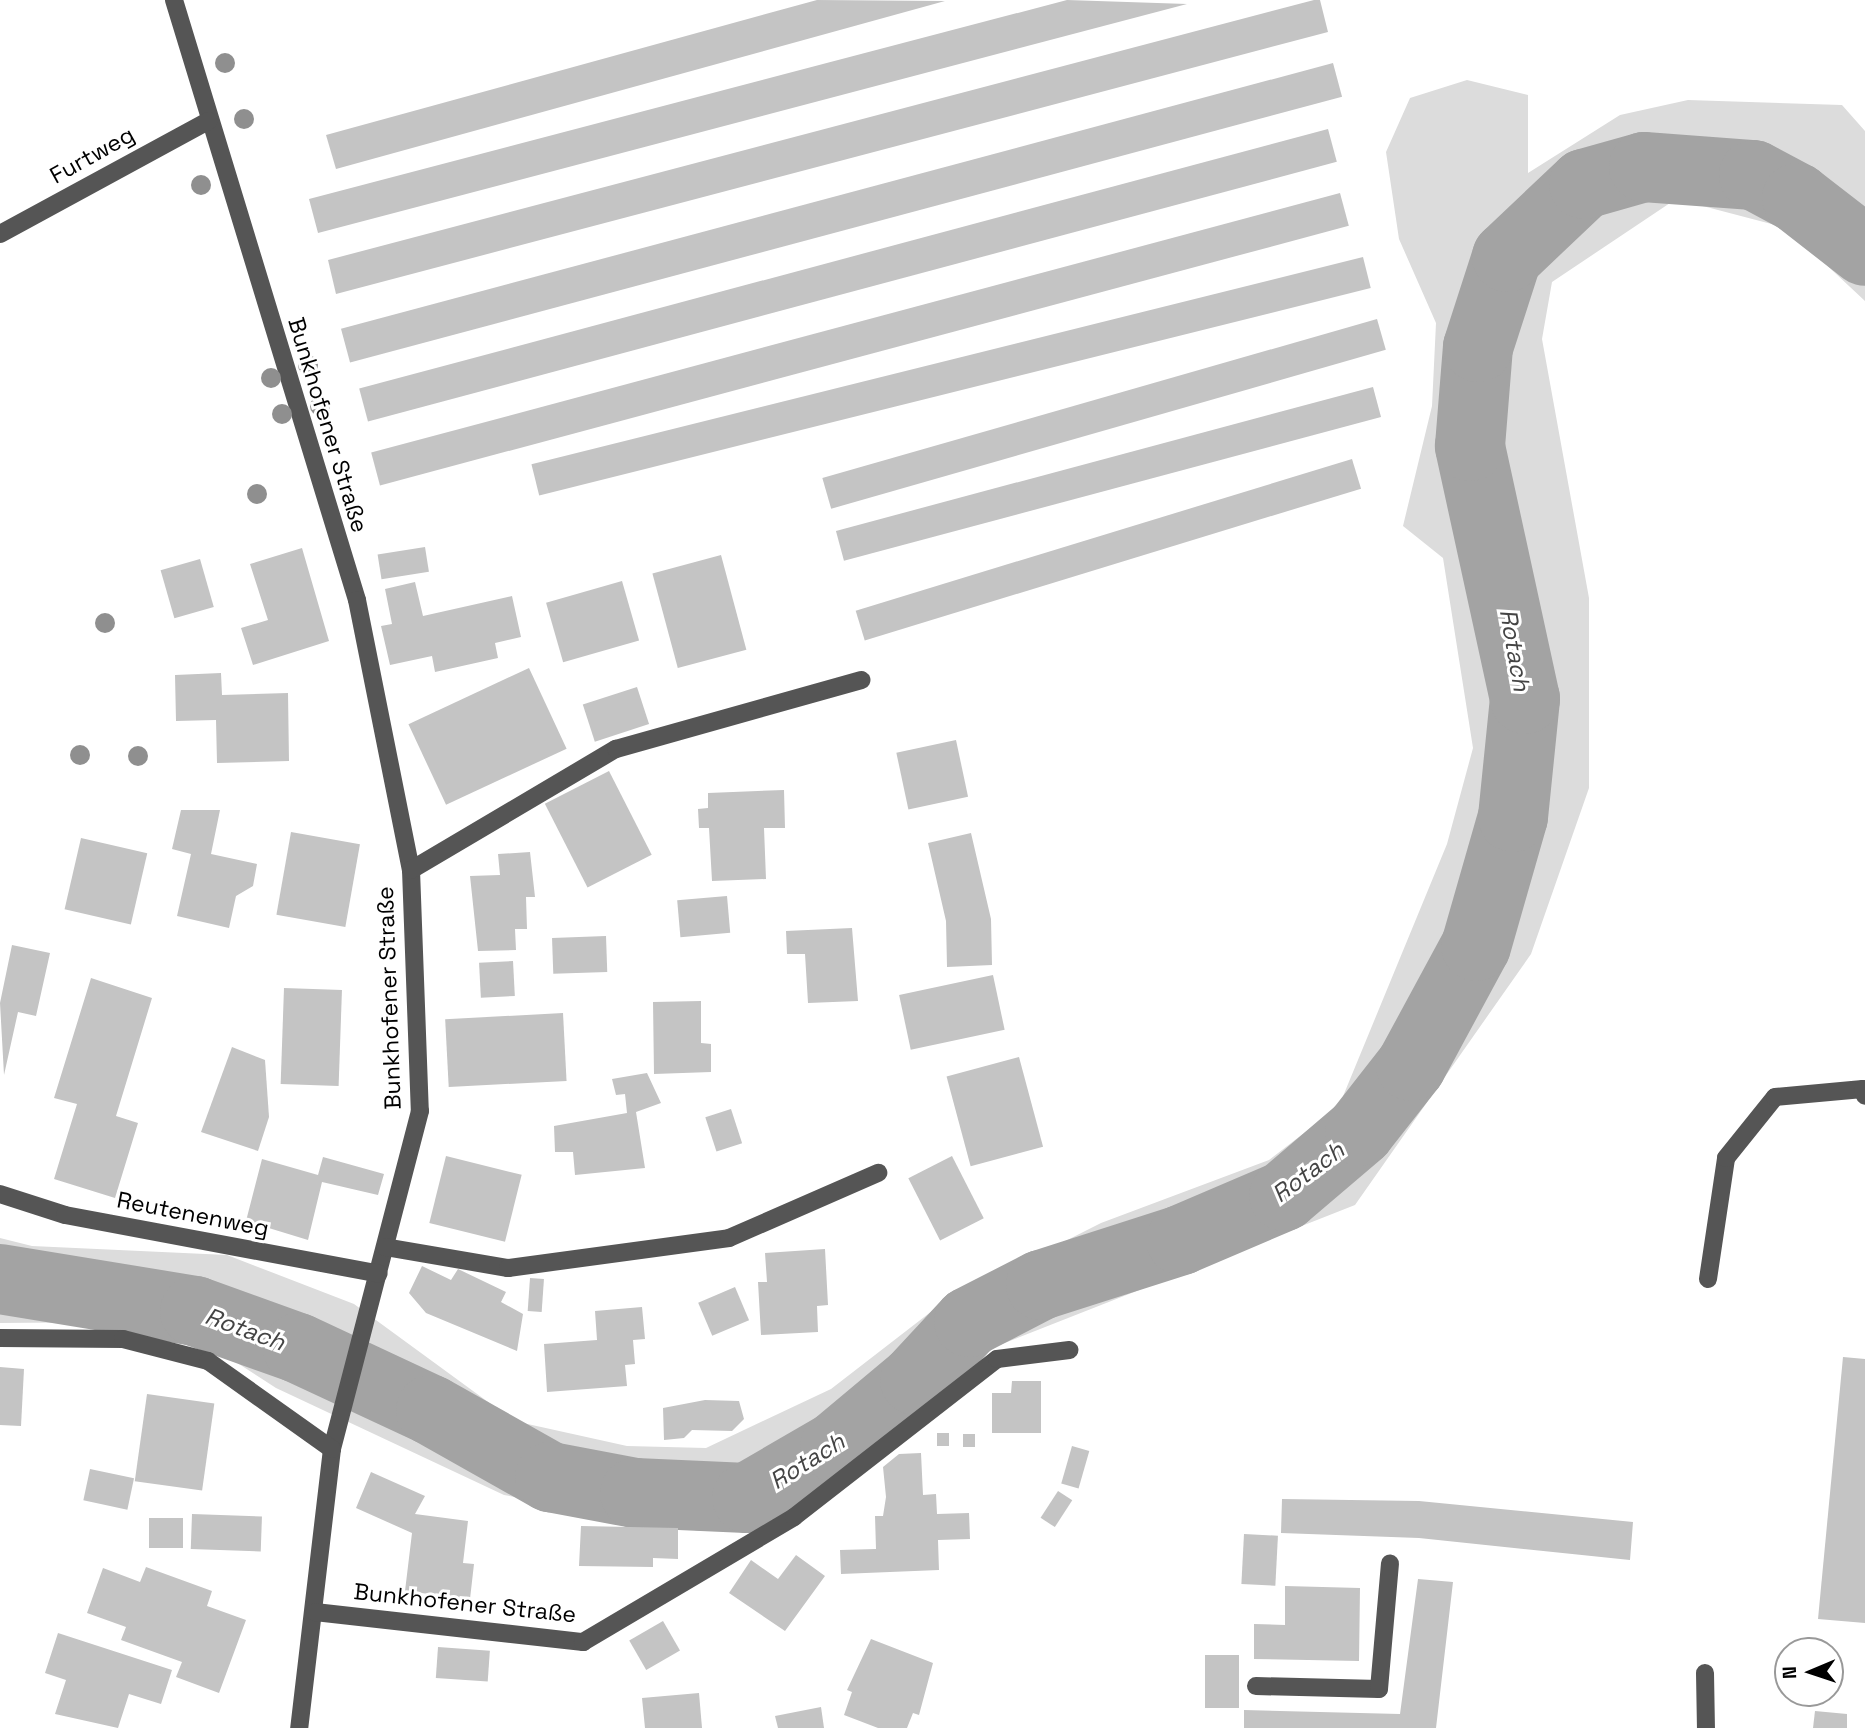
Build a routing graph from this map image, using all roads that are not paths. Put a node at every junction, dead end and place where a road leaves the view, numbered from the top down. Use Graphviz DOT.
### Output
graph roads {
  1 [pos="174,0"];
  2 [pos="208,121"];
  3 [pos="0,234"];
  4 [pos="861,680"];
  5 [pos="411,870"];
  6 [pos="1865,1096"];
  7 [pos="878,1173"];
  8 [pos="0,1194"];
  9 [pos="385,1247"];
  10 [pos="379,1274"];
  11 [pos="1708,1279"];
  12 [pos="0,1338"];
  13 [pos="1069,1350"];
  14 [pos="332,1449"];
  15 [pos="1390,1563"];
  16 [pos="314,1612"];
  17 [pos="1706,1672"];
  18 [pos="1256,1686"];
  19 [pos="299,1728"];
  20 [pos="1706,1728"];
  1 -- 2 [label="street, Bunkhofener Straße"];
  2 -- 3 [label="street, Furtweg"];
  2 -- 5 [label="street, Bunkhofener Straße"];
  4 -- 5 [label="street, Bunkhofener Straße"];
  5 -- 9 [label="street, Bunkhofener Straße"];
  6 -- 11 [label="street"];
  7 -- 9 [label="street"];
  8 -- 10 [label="street, Reutenenweg"];
  9 -- 10 [label="street, Bunkhofener Straße"];
  10 -- 14 [label="street, Bunkhofener Straße"];
  12 -- 14 [label="street"];
  13 -- 16 [label="street, Bunkhofener Straße"];
  14 -- 16 [label="street, Bunkhofener Straße"];
  15 -- 18 [label="street"];
  16 -- 19 [label="street, Bunkhofener Straße"];
  17 -- 20 [label="street"];
}
